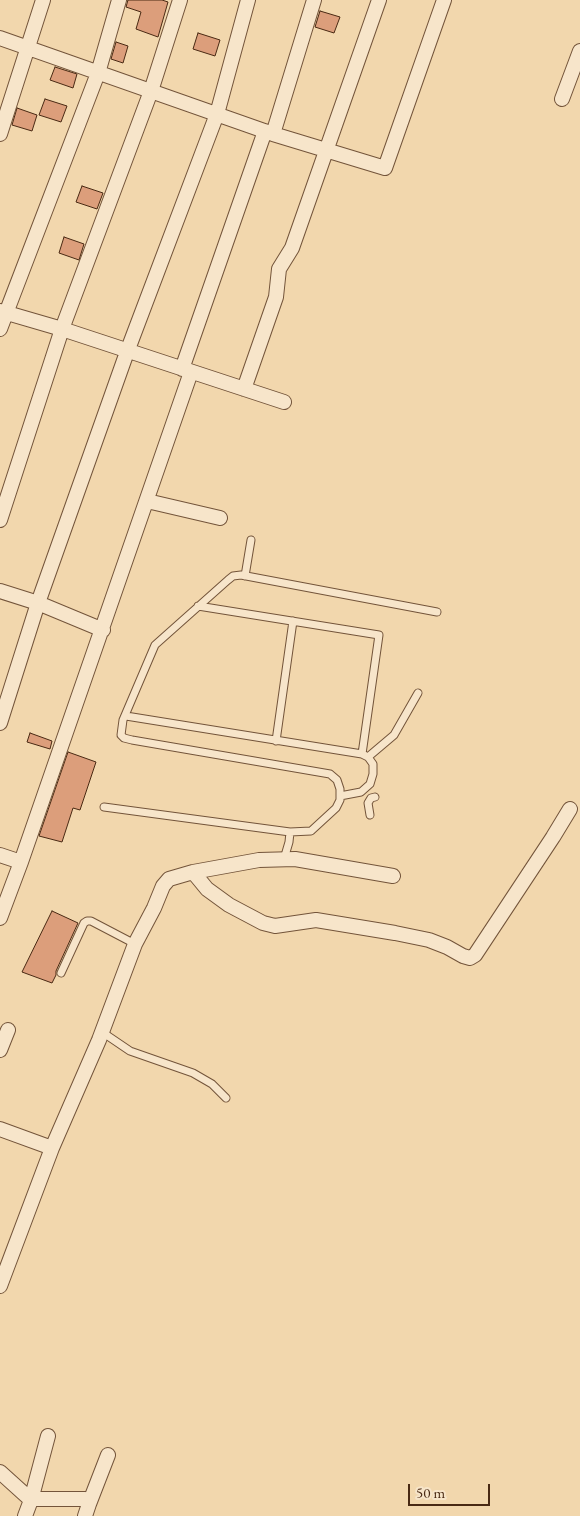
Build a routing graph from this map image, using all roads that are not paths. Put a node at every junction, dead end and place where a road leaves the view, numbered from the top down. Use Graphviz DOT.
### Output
graph roads {
  1 [pos="43,0"];
  2 [pos="119,0"];
  3 [pos="180,0"];
  4 [pos="248,0"];
  5 [pos="314,0"];
  6 [pos="379,0"];
  7 [pos="444,0"];
  8 [pos="0,38"];
  9 [pos="27,48"];
  10 [pos="580,50"];
  11 [pos="98,73"];
  12 [pos="151,91"];
  13 [pos="562,99"];
  14 [pos="217,114"];
  15 [pos="269,133"];
  16 [pos="0,134"];
  17 [pos="327,150"];
  18 [pos="3,312"];
  19 [pos="0,329"];
  20 [pos="62,329"];
  21 [pos="127,352"];
  22 [pos="187,371"];
  23 [pos="244,389"];
  24 [pos="284,402"];
  25 [pos="147,501"];
  26 [pos="220,518"];
  27 [pos="0,520"];
  28 [pos="251,540"];
  29 [pos="245,576"];
  30 [pos="0,591"];
  31 [pos="38,603"];
  32 [pos="198,606"];
  33 [pos="437,612"];
  34 [pos="294,621"];
  35 [pos="103,630"];
  36 [pos="418,693"];
  37 [pos="126,716"];
  38 [pos="0,723"];
  39 [pos="276,741"];
  40 [pos="365,755"];
  41 [pos="356,793"];
  42 [pos="340,796"];
  43 [pos="375,797"];
  44 [pos="368,803"];
  45 [pos="104,807"];
  46 [pos="570,809"];
  47 [pos="370,815"];
  48 [pos="290,832"];
  49 [pos="0,855"];
  50 [pos="284,859"];
  51 [pos="21,862"];
  52 [pos="192,872"];
  53 [pos="393,876"];
  54 [pos="0,918"];
  55 [pos="135,944"];
  56 [pos="61,973"];
  57 [pos="8,1030"];
  58 [pos="102,1032"];
  59 [pos="0,1050"];
  60 [pos="226,1098"];
  61 [pos="0,1129"];
  62 [pos="52,1148"];
  63 [pos="0,1286"];
  64 [pos="48,1436"];
  65 [pos="108,1454"];
  66 [pos="0,1472"];
  67 [pos="31,1500"];
  68 [pos="87,1510"];
  69 [pos="25,1516"];
  1 -- 9 [label="street"];
  2 -- 11 [label="street"];
  3 -- 12 [label="street"];
  4 -- 14 [label="street"];
  5 -- 15 [label="street"];
  6 -- 17 [label="street"];
  7 -- 17 [label="street"];
  8 -- 9 [label="street"];
  9 -- 11 [label="street"];
  9 -- 16 [label="street"];
  10 -- 13 [label="street"];
  11 -- 12 [label="street"];
  11 -- 18 [label="street"];
  12 -- 14 [label="street"];
  12 -- 20 [label="street"];
  14 -- 15 [label="street"];
  14 -- 21 [label="street"];
  15 -- 17 [label="street"];
  15 -- 22 [label="street"];
  17 -- 23 [label="street"];
  18 -- 19 [label="street"];
  18 -- 20 [label="street"];
  20 -- 21 [label="street"];
  20 -- 27 [label="street"];
  21 -- 22 [label="street"];
  21 -- 31 [label="street"];
  22 -- 23 [label="street"];
  22 -- 25 [label="street"];
  23 -- 24 [label="street"];
  25 -- 26 [label="street"];
  25 -- 35 [label="street"];
  28 -- 29 [label="lane"];
  29 -- 32 [label="lane"];
  29 -- 33 [label="lane"];
  30 -- 31 [label="street"];
  31 -- 35 [label="street"];
  31 -- 38 [label="street"];
  32 -- 34 [label="lane"];
  32 -- 37 [label="lane"];
  34 -- 39 [label="lane"];
  34 -- 40 [label="lane"];
  35 -- 51 [label="street"];
  36 -- 40 [label="lane"];
  37 -- 39 [label="lane"];
  37 -- 42 [label="lane"];
  39 -- 40 [label="lane"];
  40 -- 41 [label="lane"];
  41 -- 42 [label="lane"];
  41 -- 44 [label="lane"];
  42 -- 48 [label="lane"];
  43 -- 44 [label="lane"];
  44 -- 47 [label="lane"];
  45 -- 48 [label="lane"];
  46 -- 52 [label="street"];
  48 -- 50 [label="lane"];
  49 -- 51 [label="street"];
  50 -- 52 [label="street"];
  50 -- 53 [label="street"];
  51 -- 54 [label="street"];
  52 -- 55 [label="street"];
  55 -- 56 [label="lane"];
  55 -- 58 [label="street"];
  57 -- 59 [label="street"];
  58 -- 60 [label="lane"];
  58 -- 62 [label="street"];
  61 -- 62 [label="street"];
  62 -- 63 [label="street"];
  64 -- 67 [label="street"];
  65 -- 68 [label="street"];
  66 -- 67 [label="street"];
  67 -- 68 [label="street"];
  67 -- 69 [label="street"];
}
